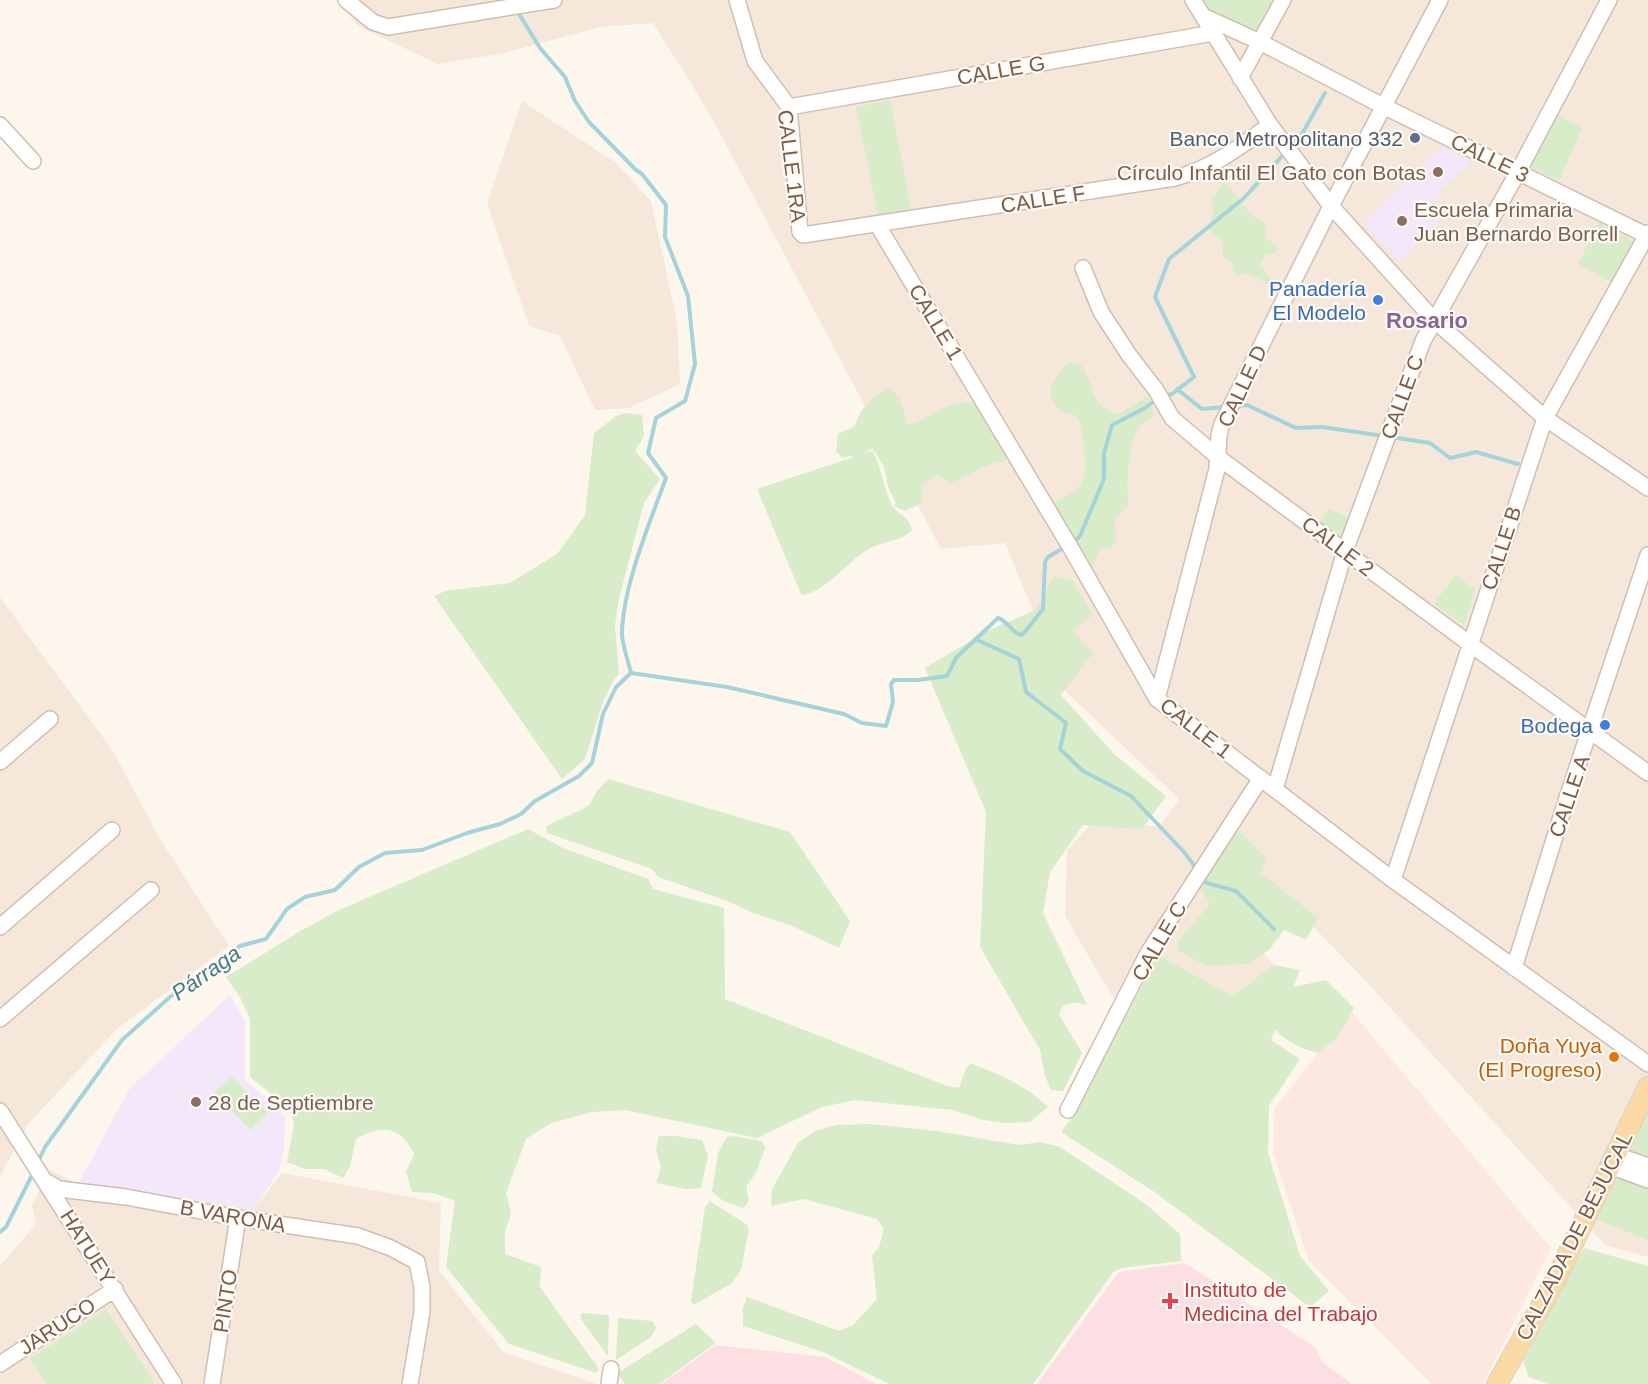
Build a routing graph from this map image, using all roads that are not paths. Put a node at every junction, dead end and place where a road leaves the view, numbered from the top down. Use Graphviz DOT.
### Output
graph roads {
  1 [pos="346,0"];
  2 [pos="554,0"];
  3 [pos="737,0"];
  4 [pos="1193,0"];
  5 [pos="1283,0"];
  6 [pos="1440,0"];
  7 [pos="1609,0"];
  8 [pos="1203,16"];
  9 [pos="1213,33"];
  10 [pos="1260,42"];
  11 [pos="1240,78"];
  12 [pos="1383,106"];
  13 [pos="789,107"];
  14 [pos="0,125"];
  15 [pos="1270,125"];
  16 [pos="33,161"];
  17 [pos="1518,172"];
  18 [pos="1331,206"];
  19 [pos="877,224"];
  20 [pos="803,235"];
  21 [pos="1648,235"];
  22 [pos="1083,268"];
  23 [pos="1434,320"];
  24 [pos="1545,417"];
  25 [pos="1219,458"];
  26 [pos="1648,488"];
  27 [pos="1345,551"];
  28 [pos="1648,555"];
  29 [pos="1470,644"];
  30 [pos="1157,699"];
  31 [pos="50,719"];
  32 [pos="1591,731"];
  33 [pos="0,762"];
  34 [pos="1648,773"];
  35 [pos="1261,778"];
  36 [pos="1275,789"];
  37 [pos="112,831"];
  38 [pos="1393,880"];
  39 [pos="151,891"];
  40 [pos="0,927"];
  41 [pos="1514,968"];
  42 [pos="0,1019"];
  43 [pos="1648,1064"];
  44 [pos="1648,1087"];
  45 [pos="1068,1110"];
  46 [pos="0,1112"];
  47 [pos="1613,1160"];
  48 [pos="1648,1166"];
  49 [pos="1648,1180"];
  50 [pos="46,1182"];
  51 [pos="238,1218"];
  52 [pos="115,1289"];
  53 [pos="0,1364"];
  54 [pos="174,1384"];
  55 [pos="212,1384"];
  56 [pos="410,1384"];
  57 [pos="1497,1384"];
  1 -- 2 [label="street"];
  3 -- 13 [label="street, CALLE 1RA"];
  4 -- 8 [label="street"];
  5 -- 10 [label="street"];
  6 -- 12 [label="street, CALLE D"];
  7 -- 17 [label="street, CALLE C"];
  8 -- 9 [label="street"];
  8 -- 10 [label="street, CALLE 3"];
  9 -- 11 [label="street"];
  9 -- 13 [label="street, CALLE G"];
  10 -- 11 [label="street"];
  10 -- 12 [label="street, CALLE 3"];
  11 -- 15 [label="street"];
  12 -- 17 [label="street, CALLE 3"];
  12 -- 18 [label="street, CALLE D"];
  13 -- 20 [label="street, CALLE 1RA"];
  14 -- 16 [label="street"];
  15 -- 18 [label="street"];
  15 -- 19 [label="street, CALLE F"];
  17 -- 21 [label="street, CALLE 3"];
  17 -- 23 [label="street, CALLE C"];
  18 -- 23 [label="street"];
  18 -- 25 [label="street, CALLE D"];
  19 -- 20 [label="street, CALLE F"];
  19 -- 30 [label="street, CALLE 1"];
  21 -- 24 [label="street, CALLE B"];
  22 -- 25 [label="street, CALLE 2"];
  23 -- 24 [label="street"];
  23 -- 27 [label="street, CALLE C"];
  24 -- 26 [label="street"];
  24 -- 29 [label="street, CALLE B"];
  25 -- 27 [label="street, CALLE 2"];
  25 -- 30 [label="street, CALLE D"];
  27 -- 29 [label="street, CALLE 2"];
  27 -- 36 [label="street, CALLE C"];
  28 -- 32 [label="street, CALLE A"];
  29 -- 32 [label="street, CALLE 2"];
  29 -- 38 [label="street, CALLE B"];
  30 -- 35 [label="street, CALLE 1"];
  31 -- 33 [label="street"];
  32 -- 34 [label="street, CALLE 2"];
  32 -- 41 [label="street, CALLE A"];
  35 -- 36 [label="street, CALLE 1"];
  35 -- 45 [label="street, CALLE C"];
  36 -- 38 [label="street, CALLE 1"];
  37 -- 40 [label="street"];
  38 -- 41 [label="street, CALLE 1"];
  39 -- 42 [label="street"];
  41 -- 43 [label="street, CALLE 1"];
  44 -- 47 [label="main road, CALZADA DE BEJUCAL"];
  46 -- 50 [label="street, HATUEY"];
  47 -- 48 [label="street"];
  47 -- 49 [label="street"];
  47 -- 57 [label="main road, CALZADA DE BEJUCAL"];
  50 -- 51 [label="street, B VARONA"];
  50 -- 52 [label="street, HATUEY"];
  51 -- 55 [label="street, PINTO"];
  51 -- 56 [label="street, B VARONA"];
  52 -- 53 [label="street, JARUCO"];
  52 -- 54 [label="street, HATUEY"];
}
